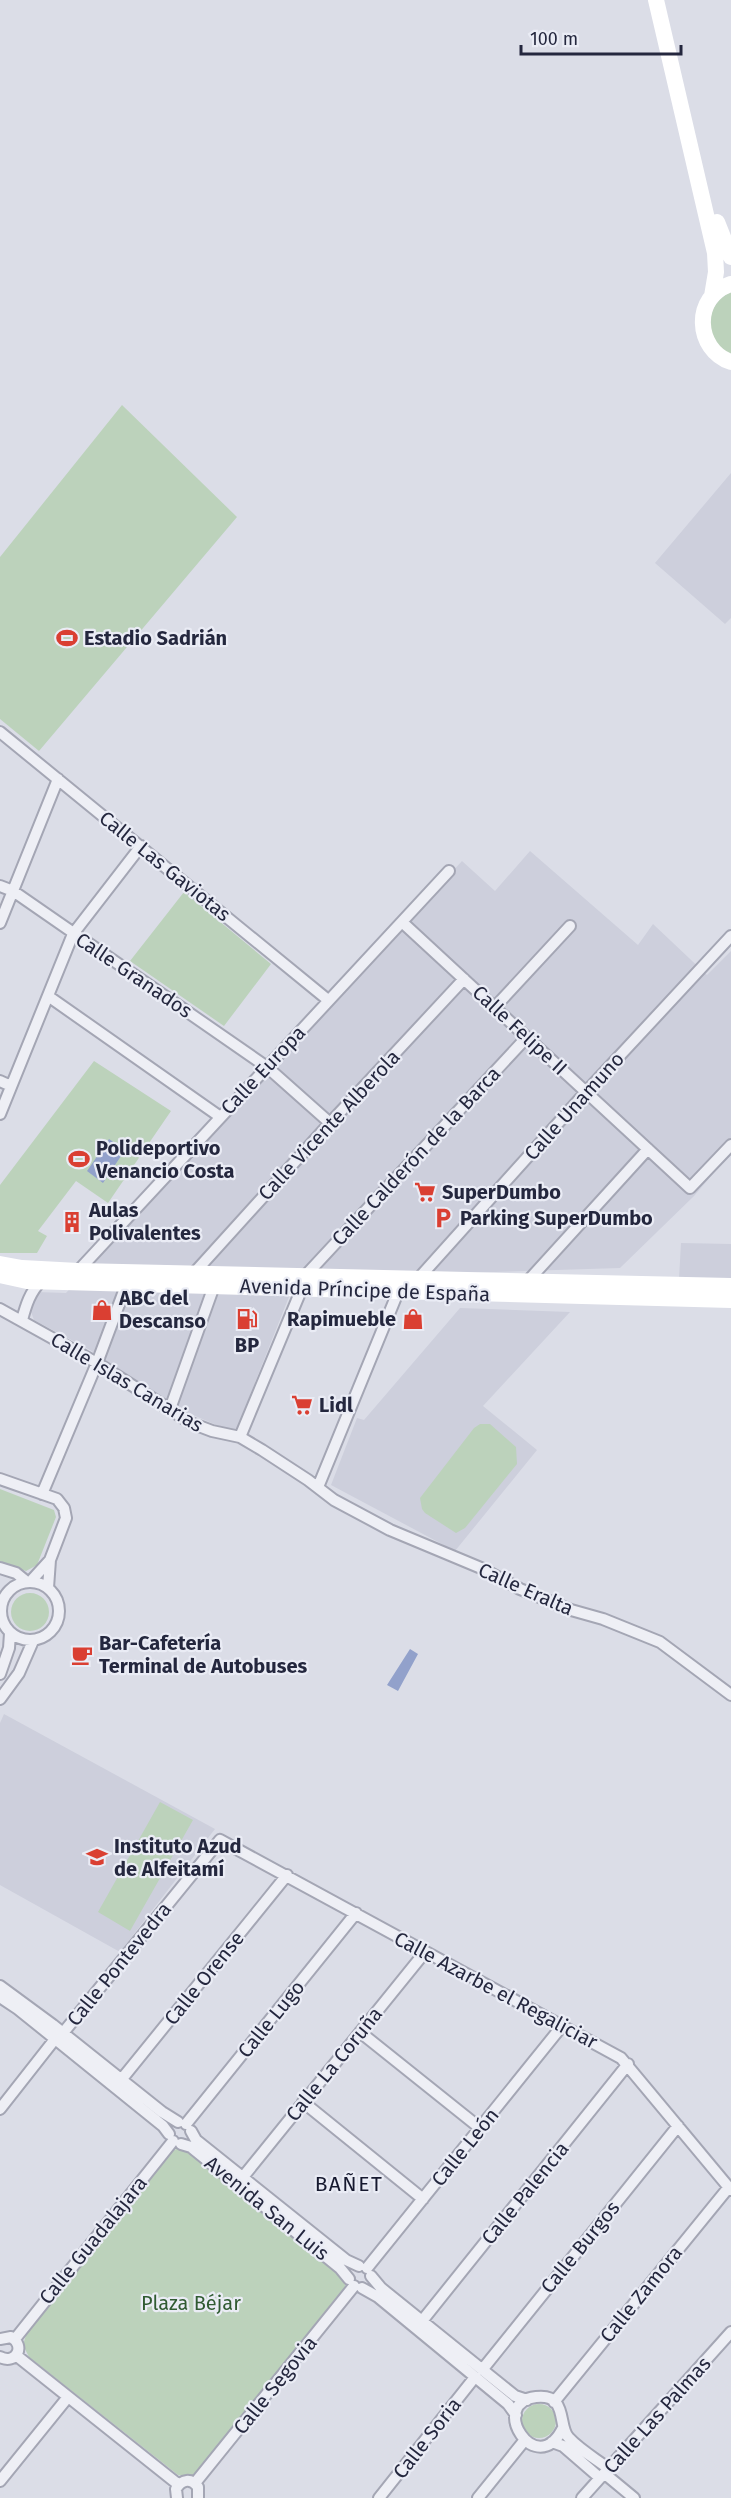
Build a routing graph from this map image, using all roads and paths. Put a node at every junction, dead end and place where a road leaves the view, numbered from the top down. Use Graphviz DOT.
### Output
graph roads {
  1 [pos="656,0"];
  2 [pos="698,174"];
  3 [pos="731,257"];
  4 [pos="731,284"];
  5 [pos="712,296"];
  6 [pos="730,363"];
  7 [pos="0,732"];
  8 [pos="58,779"];
  9 [pos="141,846"];
  10 [pos="449,871"];
  11 [pos="0,886"];
  12 [pos="13,891"];
  13 [pos="402,922"];
  14 [pos="0,923"];
  15 [pos="570,926"];
  16 [pos="73,934"];
  17 [pos="731,936"];
  18 [pos="464,979"];
  19 [pos="48,996"];
  20 [pos="328,1000"];
  21 [pos="495,1007"];
  22 [pos="527,1037"];
  23 [pos="267,1066"];
  24 [pos="0,1081"];
  25 [pos="11,1086"];
  26 [pos="586,1092"];
  27 [pos="0,1114"];
  28 [pos="219,1116"];
  29 [pos="330,1123"];
  30 [pos="731,1145"];
  31 [pos="648,1149"];
  32 [pos="0,1264"];
  33 [pos="78,1270"];
  34 [pos="195,1272"];
  35 [pos="0,1275"];
  36 [pos="418,1279"];
  37 [pos="41,1281"];
  38 [pos="304,1282"];
  39 [pos="527,1282"];
  40 [pos="127,1283"];
  41 [pos="214,1286"];
  42 [pos="731,1286"];
  43 [pos="398,1292"];
  44 [pos="731,1300"];
  45 [pos="0,1309"];
  46 [pos="22,1320"];
  47 [pos="97,1363"];
  48 [pos="170,1409"];
  49 [pos="240,1437"];
  50 [pos="0,1479"];
  51 [pos="318,1487"];
  52 [pos="42,1494"];
  53 [pos="50,1560"];
  54 [pos="0,1568"];
  55 [pos="28,1582"];
  56 [pos="48,1588"];
  57 [pos="1,1622"];
  58 [pos="10,1633"];
  59 [pos="33,1641"];
  60 [pos="0,1674"];
  61 [pos="4,1691"];
  62 [pos="731,1695"];
  63 [pos="0,1699"];
  64 [pos="220,1840"];
  65 [pos="287,1875"];
  66 [pos="356,1913"];
  67 [pos="425,1952"];
  68 [pos="0,1986"];
  69 [pos="0,1997"];
  70 [pos="562,2026"];
  71 [pos="360,2031"];
  72 [pos="59,2036"];
  73 [pos="628,2064"];
  74 [pos="121,2080"];
  75 [pos="303,2103"];
  76 [pos="0,2109"];
  77 [pos="185,2126"];
  78 [pos="678,2126"];
  79 [pos="480,2128"];
  80 [pos="174,2140"];
  81 [pos="243,2177"];
  82 [pos="730,2189"];
  83 [pos="423,2199"];
  84 [pos="366,2270"];
  85 [pos="355,2284"];
  86 [pos="422,2321"];
  87 [pos="731,2332"];
  88 [pos="0,2339"];
  89 [pos="15,2339"];
  90 [pos="16,2356"];
  91 [pos="0,2357"];
  92 [pos="479,2374"];
  93 [pos="68,2397"];
  94 [pos="527,2400"];
  95 [pos="554,2402"];
  96 [pos="516,2415"];
  97 [pos="563,2428"];
  98 [pos="524,2441"];
  99 [pos="552,2442"];
  100 [pos="605,2474"];
  101 [pos="0,2481"];
  102 [pos="195,2483"];
  103 [pos="178,2485"];
  104 [pos="177,2498"];
  105 [pos="198,2498"];
  106 [pos="379,2498"];
  107 [pos="478,2498"];
  108 [pos="582,2498"];
  109 [pos="634,2498"];
  1 -- 2 [label="main road"];
  2 -- 3 [label="main road"];
  2 -- 5 [label="main road"];
  4 -- 5 [label="main road"];
  5 -- 6 [label="main road"];
  7 -- 8 [label="street, Calle Las Gaviotas"];
  8 -- 9 [label="street, Calle Las Gaviotas"];
  8 -- 12 [label="street"];
  9 -- 16 [label="street"];
  9 -- 20 [label="street, Calle Las Gaviotas"];
  10 -- 13 [label="street, Calle Europa"];
  11 -- 12 [label="street, Calle Granados"];
  12 -- 14 [label="street"];
  12 -- 16 [label="street, Calle Granados"];
  13 -- 18 [label="street, Calle Felipe II"];
  13 -- 20 [label="street, Calle Europa"];
  15 -- 21 [label="street"];
  16 -- 19 [label="street"];
  16 -- 23 [label="street, Calle Granados"];
  17 -- 26 [label="street, Calle Unamuno"];
  18 -- 21 [label="street, Calle Felipe II"];
  18 -- 29 [label="street, Calle Vicente Alberola"];
  19 -- 25 [label="street"];
  19 -- 28 [label="street"];
  20 -- 23 [label="street, Calle Europa"];
  21 -- 22 [label="street, Calle Felipe II"];
  22 -- 26 [label="street, Calle Felipe II"];
  22 -- 38 [label="street, Calle Calderón de la Barca"];
  23 -- 28 [label="street, Calle Europa"];
  23 -- 29 [label="street, Calle Granados"];
  24 -- 25 [label="street"];
  25 -- 27 [label="street"];
  26 -- 31 [label="street, Calle Felipe II"];
  26 -- 36 [label="street, Calle Unamuno"];
  28 -- 33 [label="street, Calle Europa"];
  29 -- 34 [label="street, Calle Vicente Alberola"];
  30 -- 31 [label="street, Calle Felipe II"];
  31 -- 39 [label="street"];
  32 -- 33 [label="main road, Avenida Príncipe de España"];
  33 -- 34 [label="main road, Avenida Príncipe de España"];
  34 -- 38 [label="main road, Avenida Príncipe de España"];
  35 -- 37 [label="main road, Avenida Príncipe de España"];
  36 -- 38 [label="main road, Avenida Príncipe de España"];
  36 -- 39 [label="main road, Avenida Príncipe de España"];
  37 -- 40 [label="main road, Avenida Príncipe de España"];
  37 -- 46 [label="street"];
  38 -- 41 [label="main road, Avenida Príncipe de España"];
  38 -- 43 [label="main road, Avenida Príncipe de España"];
  38 -- 49 [label="street"];
  39 -- 42 [label="main road, Avenida Príncipe de España"];
  40 -- 41 [label="main road, Avenida Príncipe de España"];
  40 -- 47 [label="street"];
  41 -- 48 [label="street"];
  43 -- 44 [label="main road, Avenida Príncipe de España"];
  43 -- 51 [label="street"];
  45 -- 46 [label="street, Calle Islas Canarias"];
  46 -- 47 [label="street, Calle Islas Canarias"];
  47 -- 48 [label="street, Calle Islas Canarias"];
  47 -- 52 [label="street"];
  48 -- 49 [label="street, Calle Islas Canarias"];
  49 -- 51 [label="street, Calle Islas Canarias"];
  50 -- 52 [label="street"];
  51 -- 62 [label="street, Calle Eralta"];
  52 -- 53 [label="street"];
  53 -- 55 [label="street"];
  53 -- 56 [label="street"];
  54 -- 55 [label="street"];
  55 -- 56 [label="street"];
  55 -- 57 [label="street"];
  56 -- 59 [label="street"];
  57 -- 58 [label="street"];
  58 -- 59 [label="street"];
  58 -- 60 [label="street"];
  59 -- 61 [label="street"];
  61 -- 63 [label="street"];
  64 -- 65 [label="street, Calle Azarbe el Regaliciar"];
  64 -- 72 [label="street, Calle Pontevedra"];
  65 -- 66 [label="street, Calle Azarbe el Regaliciar"];
  65 -- 74 [label="street, Calle Orense"];
  66 -- 67 [label="street, Calle Azarbe el Regaliciar"];
  66 -- 77 [label="street, Calle Lugo"];
  67 -- 70 [label="street, Calle Azarbe el Regaliciar"];
  67 -- 71 [label="street, Calle La Coruña"];
  68 -- 72 [label="street, Avenida San Luis"];
  69 -- 72 [label="street, Avenida San Luis"];
  70 -- 73 [label="street, Calle Azarbe el Regaliciar"];
  70 -- 79 [label="street, Calle León"];
  71 -- 75 [label="street, Calle La Coruña"];
  71 -- 79 [label="street"];
  72 -- 74 [label="street, Avenida San Luis"];
  72 -- 76 [label="street, Calle Pontevedra"];
  72 -- 80 [label="street, Avenida San Luis"];
  73 -- 78 [label="street, Calle Azarbe el Regaliciar"];
  73 -- 86 [label="street, Calle Palencia"];
  74 -- 77 [label="street, Avenida San Luis"];
  75 -- 81 [label="street, Calle La Coruña"];
  75 -- 83 [label="street"];
  77 -- 80 [label="street"];
  77 -- 80 [label="street"];
  77 -- 81 [label="street, Avenida San Luis"];
  78 -- 82 [label="street, Calle Azarbe el Regaliciar"];
  78 -- 92 [label="street, Calle Burgos"];
  79 -- 83 [label="street, Calle León"];
  80 -- 85 [label="street, Avenida San Luis"];
  80 -- 89 [label="street, Calle Guadalajara"];
  81 -- 84 [label="street, Avenida San Luis"];
  82 -- 95 [label="street, Calle Zamora"];
  83 -- 84 [label="street, Calle León"];
  84 -- 85 [label="street"];
  84 -- 85 [label="street"];
  84 -- 86 [label="street, Avenida San Luis"];
  85 -- 92 [label="street, Avenida San Luis"];
  85 -- 102 [label="street, Calle Segovia"];
  86 -- 92 [label="street, Avenida San Luis"];
  87 -- 100 [label="street, Calle Las Palmas"];
  88 -- 89 [label="street"];
  89 -- 90 [label="street"];
  90 -- 91 [label="street"];
  90 -- 93 [label="street"];
  92 -- 94 [label="street, Avenida San Luis"];
  92 -- 96 [label="street, Avenida San Luis"];
  92 -- 106 [label="street, Calle Soria"];
  93 -- 101 [label="street"];
  93 -- 103 [label="street"];
  94 -- 95 [label="street"];
  94 -- 96 [label="street"];
  95 -- 97 [label="street"];
  96 -- 98 [label="street"];
  97 -- 99 [label="street"];
  97 -- 100 [label="street"];
  98 -- 99 [label="street"];
  98 -- 107 [label="street"];
  99 -- 100 [label="street"];
  100 -- 108 [label="street, Calle Las Palmas"];
  100 -- 109 [label="street"];
  102 -- 103 [label="street"];
  102 -- 105 [label="street"];
  103 -- 104 [label="street"];
}
